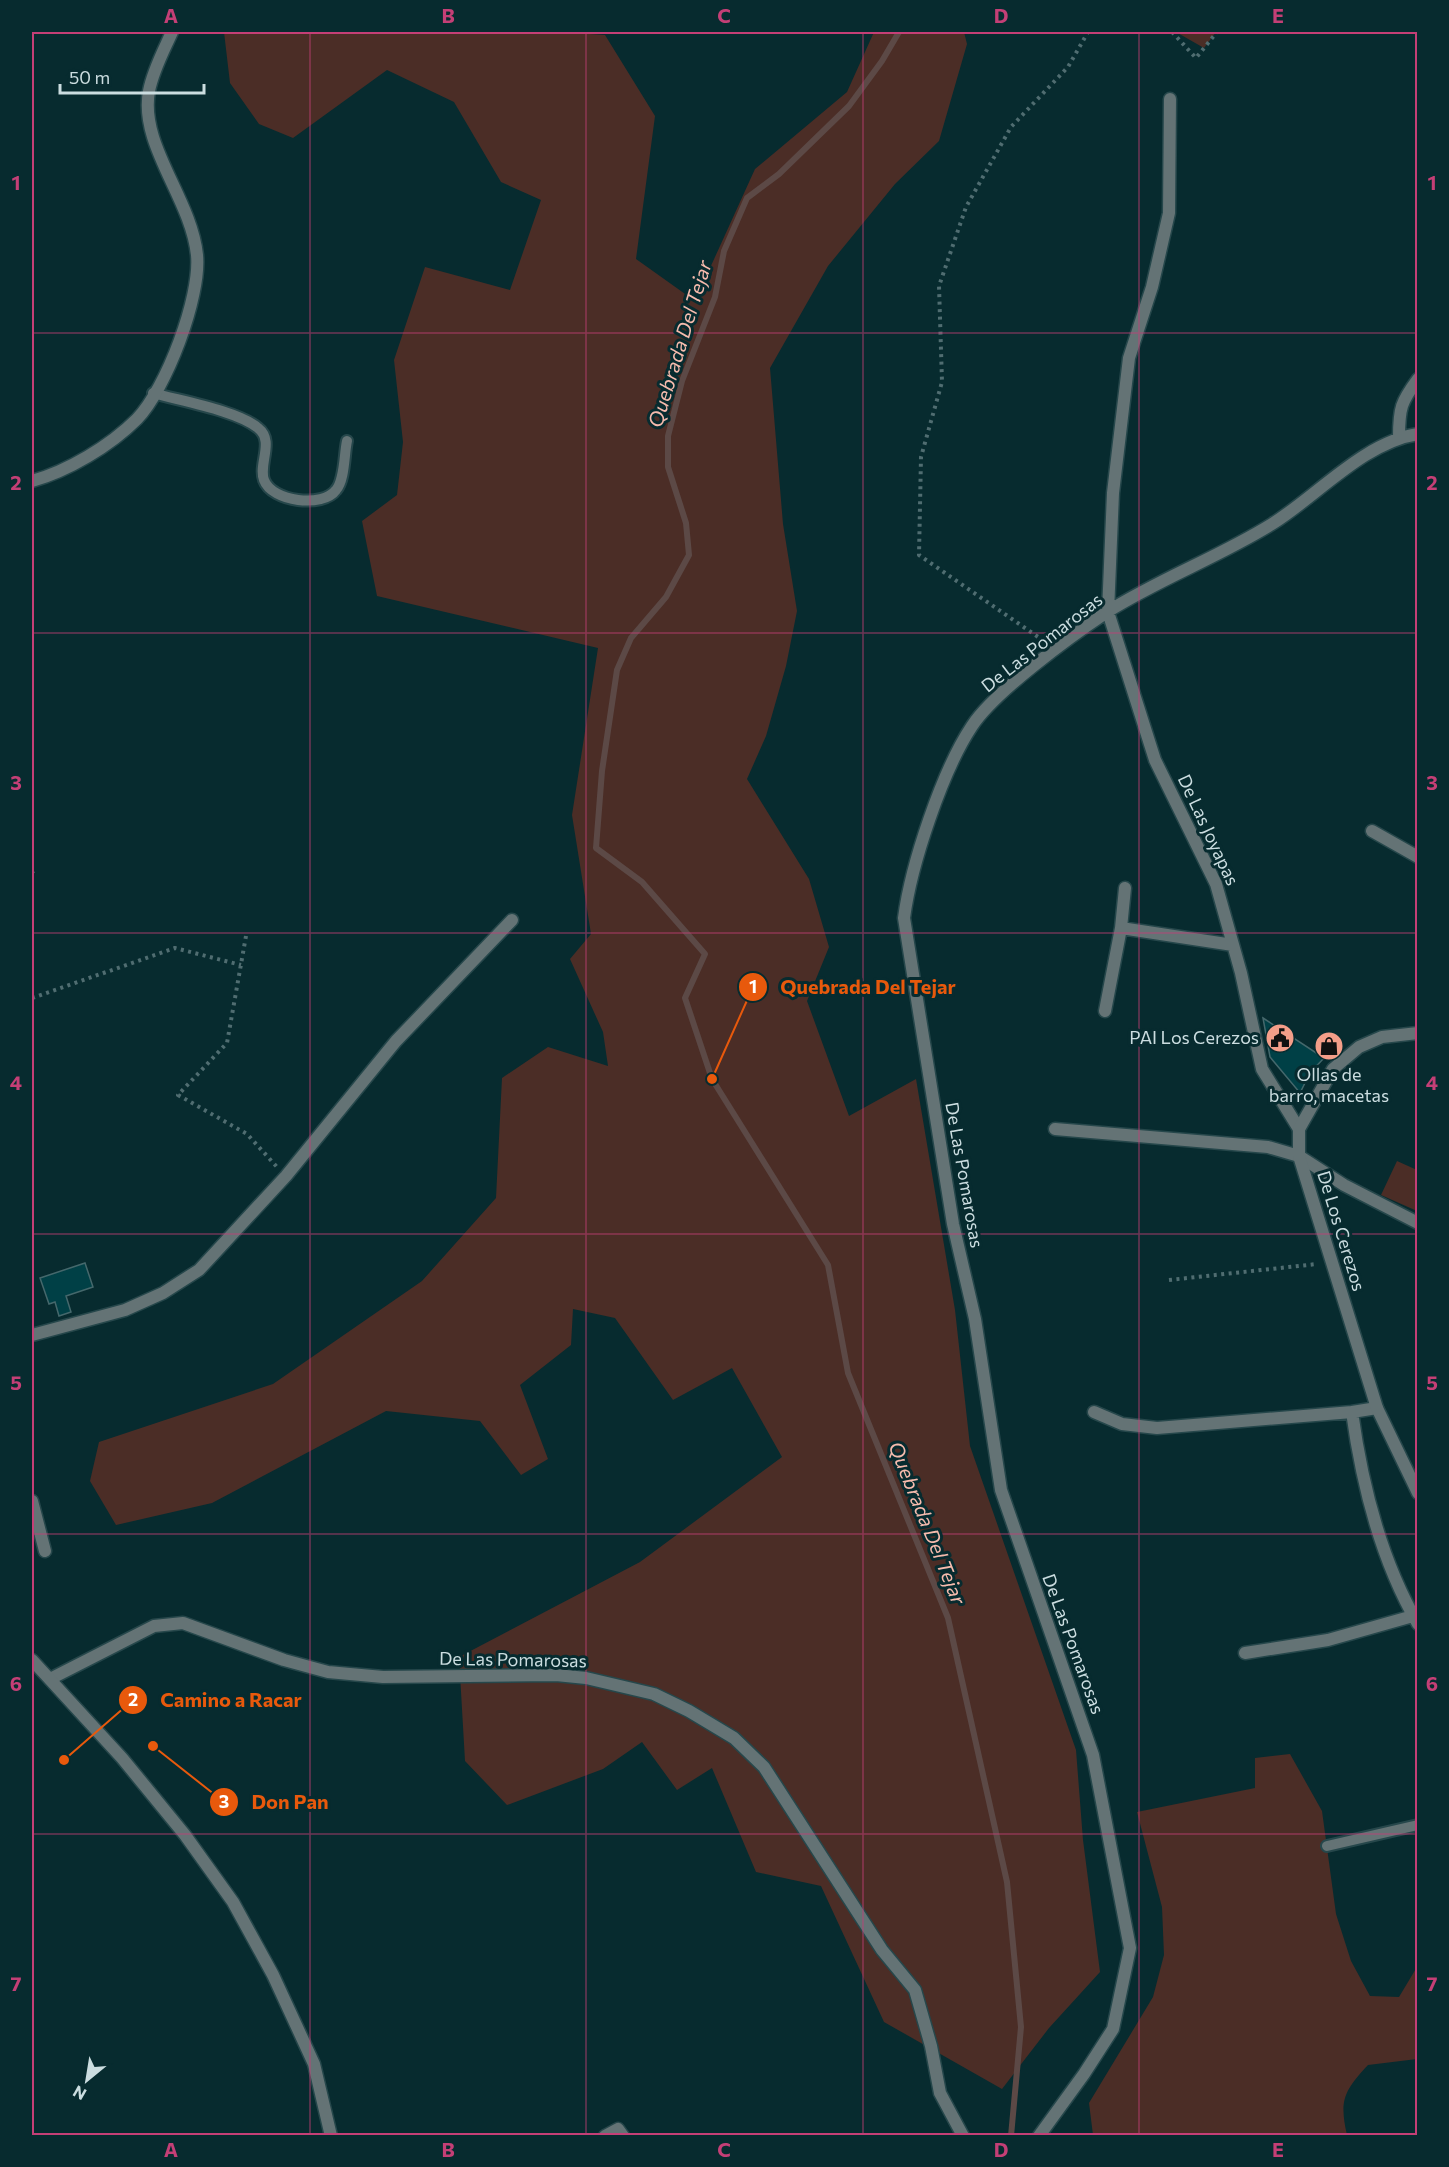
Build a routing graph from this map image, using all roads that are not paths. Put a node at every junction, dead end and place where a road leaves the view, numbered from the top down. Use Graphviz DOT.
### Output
graph roads {
  1 [pos="172,32"];
  2 [pos="1170,99"];
  3 [pos="1418,379"];
  4 [pos="153,393"];
  5 [pos="1418,434"];
  6 [pos="1399,437"];
  7 [pos="347,441"];
  8 [pos="32,481"];
  9 [pos="1108,612"];
  10 [pos="1372,831"];
  11 [pos="1418,857"];
  12 [pos="1125,888"];
  13 [pos="513,920"];
  14 [pos="1121,928"];
  15 [pos="1233,945"];
  16 [pos="1105,1011"];
  17 [pos="1418,1033"];
  18 [pos="1055,1129"];
  19 [pos="1299,1129"];
  20 [pos="1299,1156"];
  21 [pos="1418,1223"];
  22 [pos="32,1335"];
  23 [pos="1377,1408"];
  24 [pos="1094,1412"];
  25 [pos="1352,1412"];
  26 [pos="1418,1493"];
  27 [pos="32,1501"];
  28 [pos="45,1551"];
  29 [pos="1415,1620"];
  30 [pos="1245,1653"];
  31 [pos="32,1660"];
  32 [pos="50,1679"];
  33 [pos="1418,1825"];
  34 [pos="1327,1846"];
  35 [pos="331,2136"];
  36 [pos="605,2136"];
  37 [pos="623,2136"];
  38 [pos="963,2136"];
  39 [pos="1039,2136"];
  1 -- 4 [label="street"];
  2 -- 9 [label="street"];
  3 -- 6 [label="street"];
  4 -- 7 [label="lane"];
  4 -- 8 [label="street"];
  5 -- 6 [label="street, De Las Pomarosas"];
  6 -- 9 [label="street, De Las Pomarosas"];
  9 -- 15 [label="street, De Las Joyapas"];
  9 -- 39 [label="street, De Las Pomarosas"];
  10 -- 11 [label="street"];
  12 -- 14 [label="street"];
  13 -- 22 [label="street"];
  14 -- 15 [label="street"];
  14 -- 16 [label="street"];
  15 -- 19 [label="street, De Las Joyapas"];
  17 -- 19 [label="street, De Los Cerezos"];
  18 -- 20 [label="street"];
  19 -- 20 [label="street, De Los Cerezos"];
  20 -- 21 [label="street"];
  20 -- 23 [label="street, De Los Cerezos"];
  23 -- 25 [label="street"];
  23 -- 26 [label="street, De Los Cerezos"];
  24 -- 25 [label="street"];
  25 -- 29 [label="street"];
  27 -- 28 [label="street"];
  29 -- 30 [label="street"];
  31 -- 32 [label="street"];
  32 -- 35 [label="street"];
  32 -- 38 [label="street, De Las Pomarosas"];
  33 -- 34 [label="lane"];
  36 -- 37 [label="street"];
}
